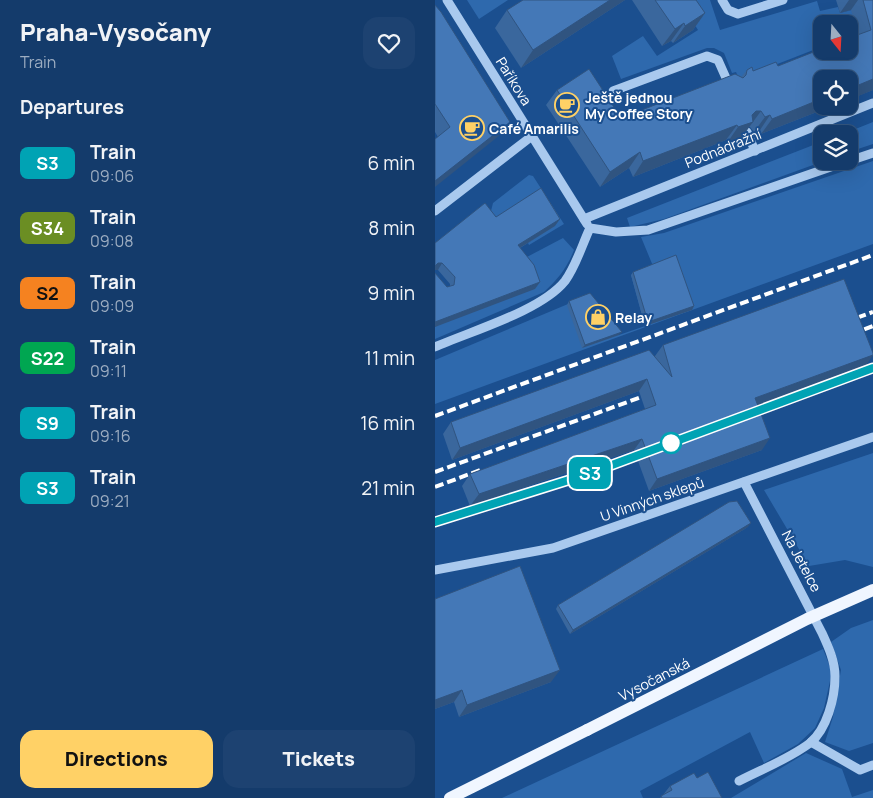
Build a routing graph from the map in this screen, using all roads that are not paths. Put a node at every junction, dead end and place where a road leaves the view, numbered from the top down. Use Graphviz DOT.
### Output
graph roads {
  1 [pos="447,0"];
  2 [pos="722,0"];
  3 [pos="783,0"];
  4 [pos="730,87"];
  5 [pos="613,91"];
  6 [pos="873,103"];
  7 [pos="747,132"];
  8 [pos="532,136"];
  9 [pos="755,150"];
  10 [pos="873,153"];
  11 [pos="858,158"];
  12 [pos="823,170"];
  13 [pos="435,211"];
  14 [pos="584,219"];
  15 [pos="590,228"];
  16 [pos="435,347"];
  17 [pos="873,437"];
  18 [pos="744,482"];
  19 [pos="435,570"];
  20 [pos="873,590"];
  21 [pos="811,742"];
  22 [pos="873,765"];
  23 [pos="739,781"];
  24 [pos="450,798"];
  1 -- 8 [label="street, Paříkova"];
  2 -- 3 [label="street"];
  4 -- 5 [label="street"];
  6 -- 9 [label="street, Podnádražní"];
  7 -- 9 [label="street"];
  8 -- 13 [label="street"];
  8 -- 14 [label="street, Paříkova"];
  9 -- 14 [label="street, Podnádražní"];
  10 -- 11 [label="street"];
  12 -- 15 [label="street"];
  14 -- 15 [label="street, Paříkova"];
  15 -- 16 [label="street"];
  17 -- 18 [label="street, U Vinných sklepů"];
  18 -- 19 [label="street, U Vinných sklepů"];
  18 -- 21 [label="street, Na Jetelce"];
  20 -- 24 [label="main road, Vysočanská, bridge"];
  21 -- 22 [label="street"];
  21 -- 23 [label="street"];
}
